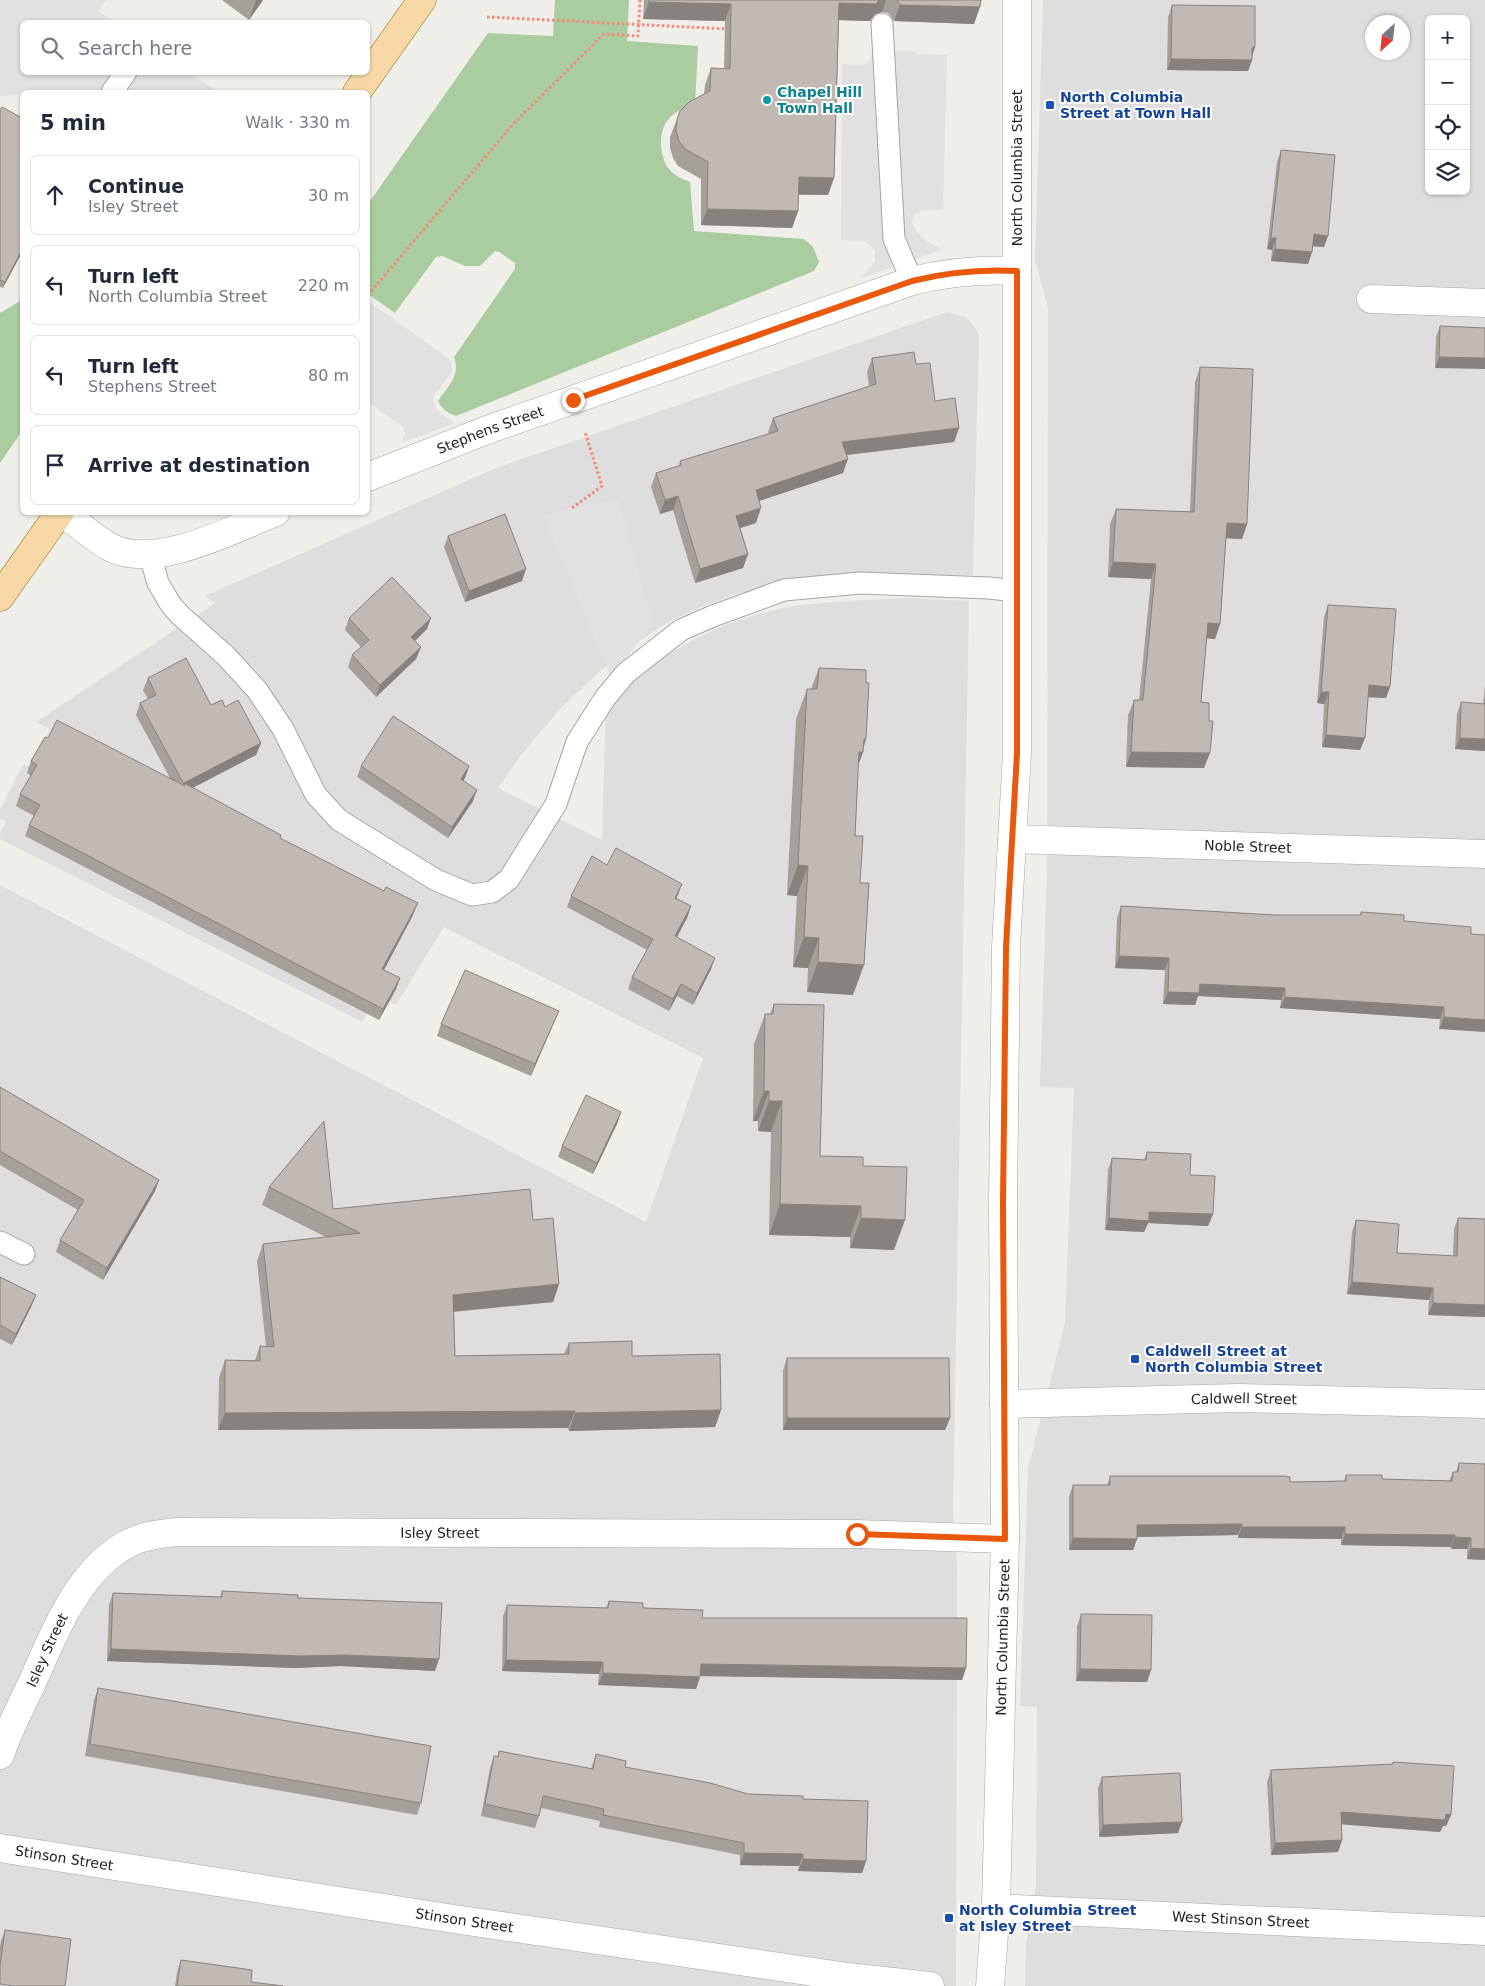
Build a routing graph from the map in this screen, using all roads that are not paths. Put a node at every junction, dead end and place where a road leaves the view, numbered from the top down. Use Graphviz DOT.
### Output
graph roads {
  1 [pos="422,0"];
  2 [pos="1016,0"];
  3 [pos="882,24"];
  4 [pos="370,72"];
  5 [pos="124,75"];
  6 [pos="368,75"];
  7 [pos="113,90"];
  8 [pos="357,90"];
  9 [pos="1017,271"];
  10 [pos="912,281"];
  11 [pos="1371,299"];
  12 [pos="1485,303"];
  13 [pos="370,475"];
  14 [pos="59,515"];
  15 [pos="65,515"];
  16 [pos="268,515"];
  17 [pos="150,555"];
  18 [pos="1017,591"];
  19 [pos="0,597"];
  20 [pos="1012,839"];
  21 [pos="1485,854"];
  22 [pos="0,1242"];
  23 [pos="24,1254"];
  24 [pos="1004,1404"];
  25 [pos="1485,1404"];
  26 [pos="1005,1539"];
  27 [pos="0,1755"];
  28 [pos="0,1848"];
  29 [pos="996,1908"];
  30 [pos="1485,1932"];
  31 [pos="930,1986"];
  32 [pos="990,1986"];
  1 -- 4 [label="main road"];
  2 -- 9 [label="street, North Columbia Street"];
  3 -- 10 [label="lane"];
  5 -- 7 [label="lane"];
  6 -- 8 [label="main road"];
  9 -- 10 [label="street, Stephens Street"];
  9 -- 18 [label="street, North Columbia Street"];
  10 -- 13 [label="street, Stephens Street"];
  11 -- 12 [label="street"];
  14 -- 19 [label="main road"];
  15 -- 17 [label="street"];
  16 -- 17 [label="street"];
  17 -- 18 [label="lane"];
  18 -- 20 [label="street, North Columbia Street"];
  20 -- 21 [label="street, Noble Street"];
  20 -- 24 [label="street, North Columbia Street"];
  22 -- 23 [label="lane"];
  24 -- 25 [label="street, Caldwell Street"];
  24 -- 26 [label="street, North Columbia Street"];
  26 -- 27 [label="street, Isley Street"];
  26 -- 29 [label="street, North Columbia Street"];
  28 -- 31 [label="street, Stinson Street"];
  29 -- 30 [label="street, West Stinson Street"];
  29 -- 32 [label="street, North Columbia Street"];
}
